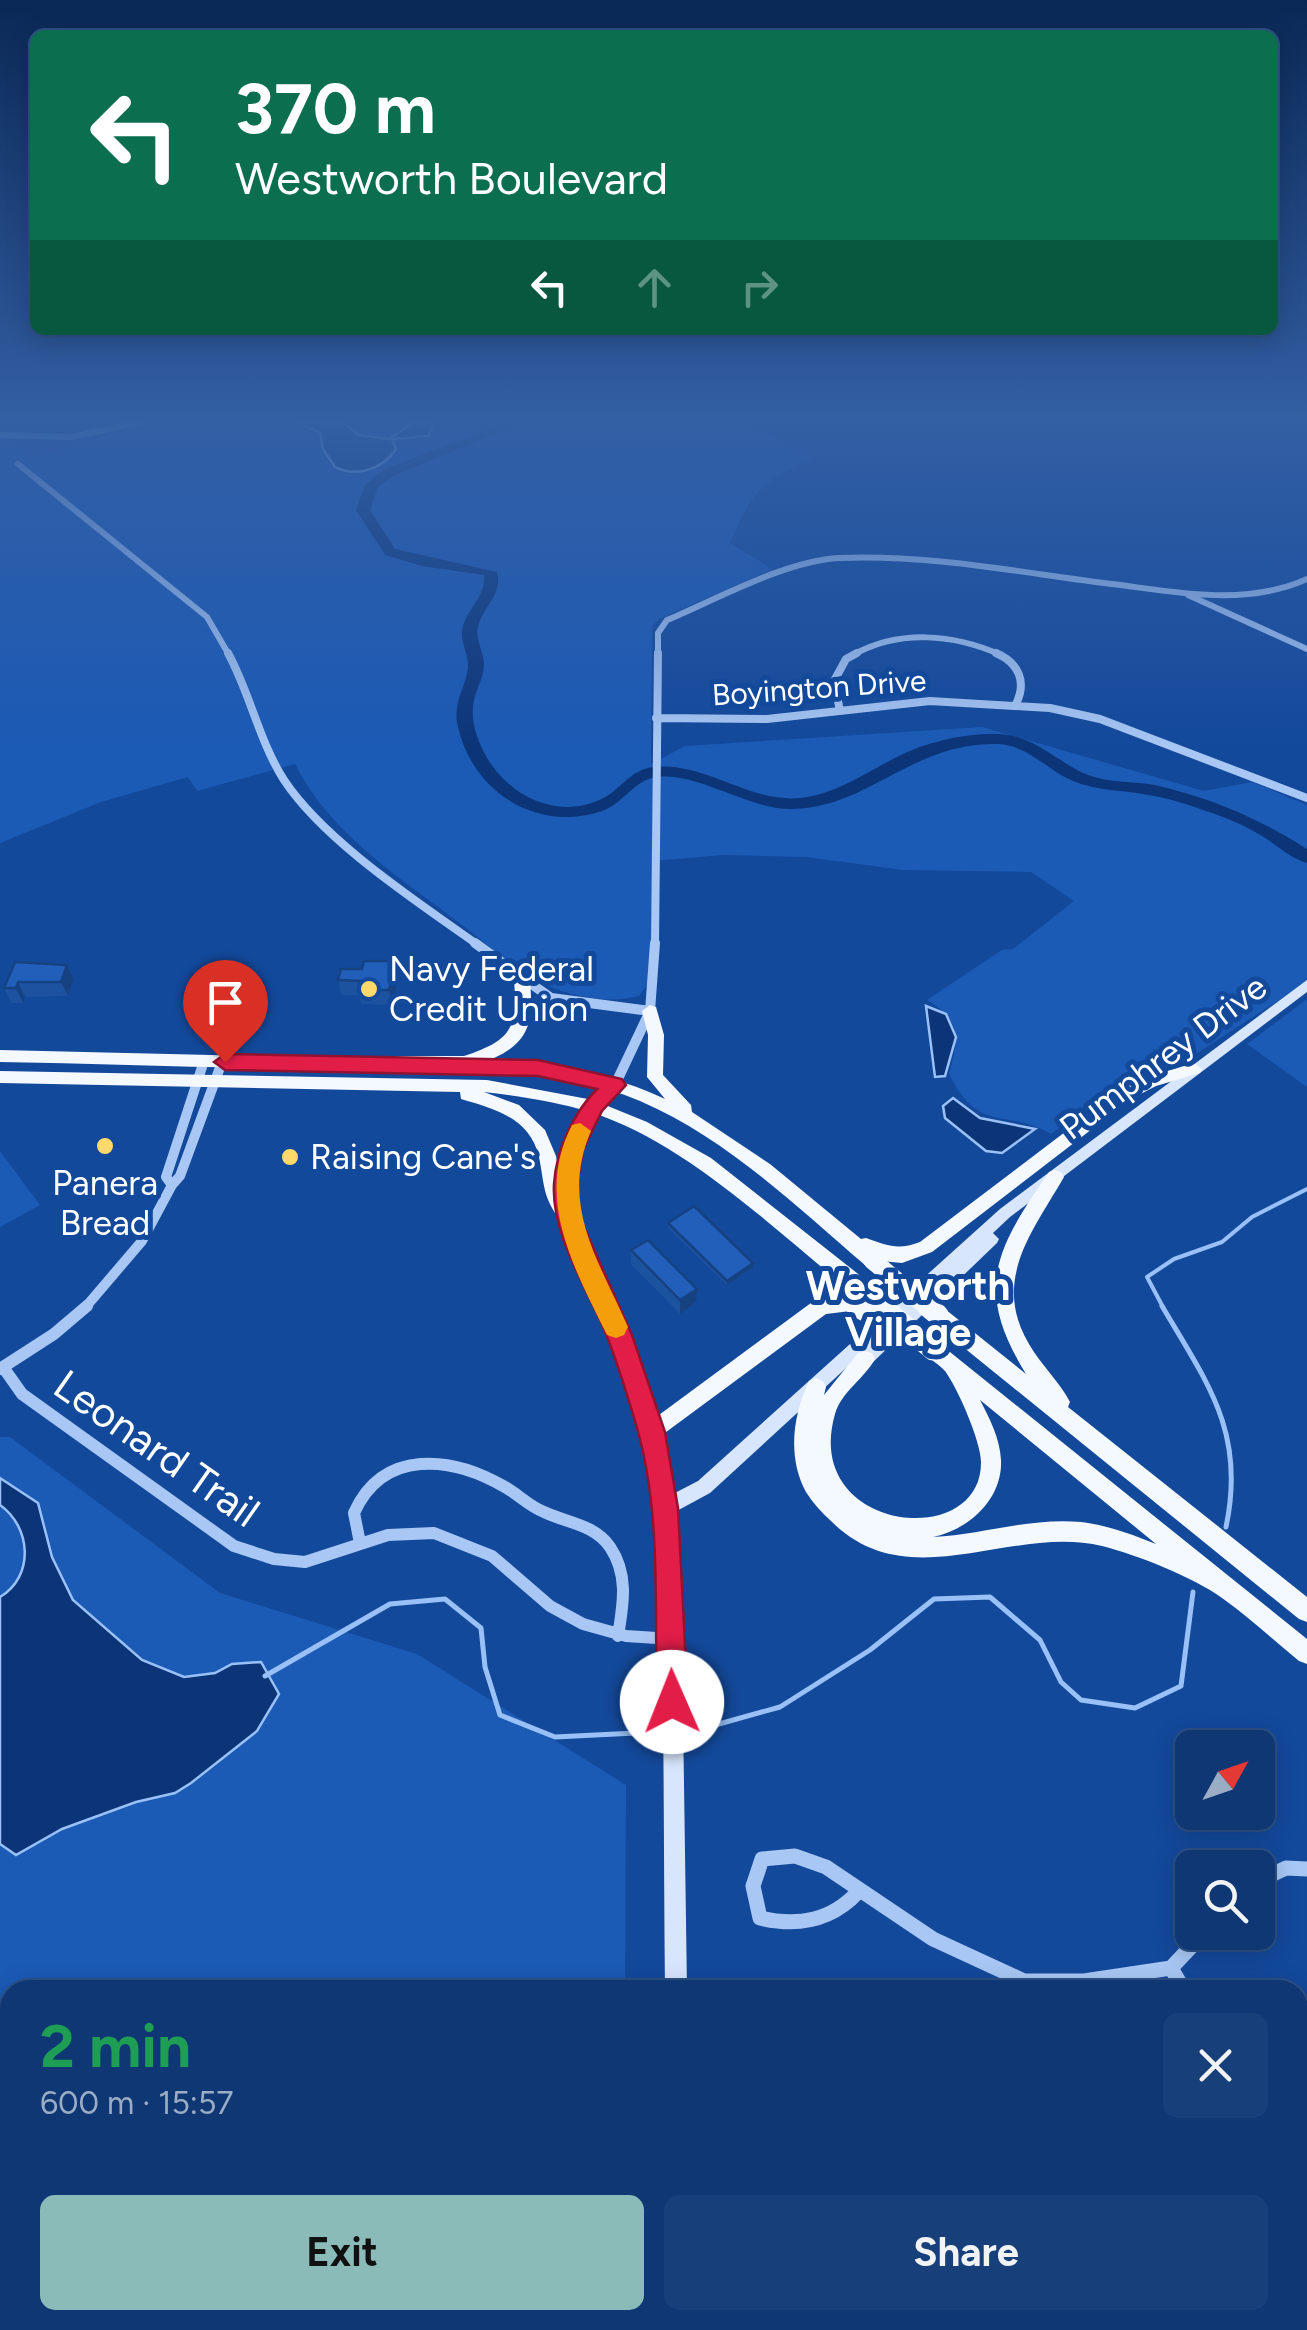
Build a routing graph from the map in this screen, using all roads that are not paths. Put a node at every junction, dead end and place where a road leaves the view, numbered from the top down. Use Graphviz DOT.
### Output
graph roads {
  1 [pos="100,531"];
  2 [pos="1307,579"];
  3 [pos="1183,592"];
  4 [pos="1307,649"];
  5 [pos="1016,704"];
  6 [pos="840,711"];
  7 [pos="656,718"];
  8 [pos="1307,798"];
  9 [pos="522,980"];
  10 [pos="1307,985"];
  11 [pos="650,1011"];
  12 [pos="0,1059"];
  13 [pos="214,1061"];
  14 [pos="459,1064"];
  15 [pos="1194,1069"];
  16 [pos="0,1077"];
  17 [pos="206,1081"];
  18 [pos="373,1084"];
  19 [pos="615,1085"];
  20 [pos="594,1106"];
  21 [pos="719,1138"];
  22 [pos="747,1160"];
  23 [pos="724,1176"];
  24 [pos="1055,1176"];
  25 [pos="172,1184"];
  26 [pos="814,1212"];
  27 [pos="568,1218"];
  28 [pos="942,1357"];
  29 [pos="866,1359"];
  30 [pos="2,1368"];
  31 [pos="816,1387"];
  32 [pos="652,1432"];
  33 [pos="1094,1439"];
  34 [pos="664,1508"];
  35 [pos="360,1543"];
  36 [pos="1229,1589"];
  37 [pos="1307,1611"];
  38 [pos="618,1636"];
  39 [pos="672,1640"];
  40 [pos="1307,1653"];
  41 [pos="1307,1870"];
  42 [pos="1275,1873"];
  43 [pos="858,1892"];
  44 [pos="1188,1950"];
  45 [pos="1171,1968"];
  46 [pos="676,1980"];
  47 [pos="1020,1980"];
  48 [pos="1096,1980"];
  49 [pos="1178,1980"];
  1 -- 9 [label="street"];
  2 -- 3 [label="street"];
  3 -- 4 [label="street"];
  3 -- 7 [label="street"];
  5 -- 6 [label="street, Boyington Drive"];
  5 -- 6 [label="street"];
  5 -- 8 [label="street, Boyington Drive"];
  6 -- 7 [label="street, Boyington Drive"];
  7 -- 11 [label="street"];
  9 -- 11 [label="street"];
  9 -- 14 [label="main road"];
  10 -- 15 [label="street, Pumphrey Drive"];
  11 -- 19 [label="street"];
  11 -- 21 [label="main road"];
  12 -- 13 [label="main road"];
  13 -- 14 [label="main road"];
  13 -- 17 [label="street"];
  13 -- 17 [label="street"];
  14 -- 19 [label="main road"];
  15 -- 24 [label="street, Pumphrey Drive"];
  15 -- 26 [label="main road"];
  16 -- 17 [label="main road"];
  17 -- 18 [label="main road"];
  17 -- 25 [label="street"];
  17 -- 25 [label="street"];
  18 -- 20 [label="main road"];
  18 -- 27 [label="main road"];
  19 -- 20 [label="street"];
  19 -- 21 [label="main road"];
  20 -- 23 [label="main road"];
  20 -- 27 [label="street"];
  21 -- 22 [label="main road"];
  22 -- 23 [label="main road"];
  22 -- 26 [label="main road"];
  23 -- 28 [label="main road, bridge"];
  24 -- 29 [label="street"];
  24 -- 31 [label="street"];
  24 -- 33 [label="main road"];
  25 -- 30 [label="street"];
  26 -- 33 [label="main road, bridge"];
  27 -- 32 [label="street"];
  28 -- 29 [label="main road"];
  28 -- 32 [label="main road, bridge"];
  28 -- 36 [label="main road"];
  30 -- 35 [label="street, Leonard Trail"];
  31 -- 34 [label="street"];
  31 -- 36 [label="main road"];
  32 -- 34 [label="street"];
  33 -- 37 [label="main road"];
  34 -- 39 [label="street"];
  35 -- 38 [label="street, Leonard Trail"];
  35 -- 38 [label="street"];
  36 -- 40 [label="main road"];
  38 -- 39 [label="street, Leonard Trail"];
  39 -- 46 [label="street"];
  41 -- 42 [label="street"];
  43 -- 43 [label="street"];
  43 -- 47 [label="street"];
  44 -- 45 [label="street"];
  45 -- 48 [label="street"];
  45 -- 49 [label="street"];
}
